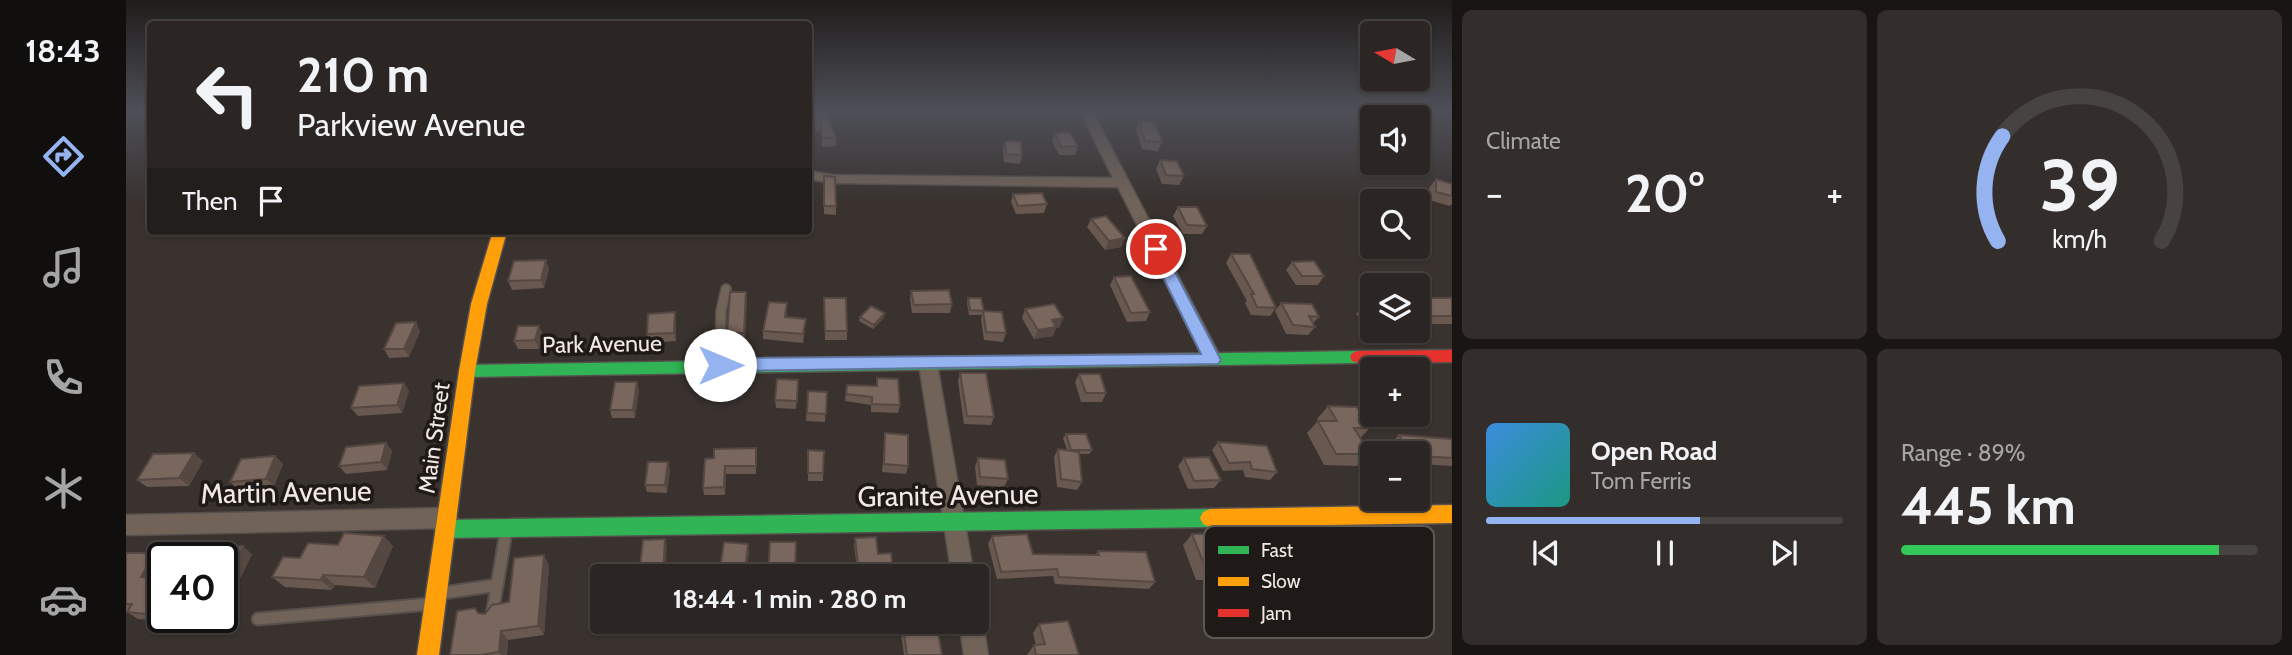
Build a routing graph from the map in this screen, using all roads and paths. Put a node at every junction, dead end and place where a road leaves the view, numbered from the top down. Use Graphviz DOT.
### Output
graph roads {
  1 [pos="1101,142"];
  2 [pos="812,176"];
  3 [pos="1122,183"];
  4 [pos="499,235"];
  5 [pos="726,289"];
  6 [pos="1452,356"];
  7 [pos="1213,360"];
  8 [pos="928,364"];
  9 [pos="720,365"];
  10 [pos="467,371"];
  11 [pos="1452,514"];
  12 [pos="954,522"];
  13 [pos="446,524"];
  14 [pos="126,525"];
  15 [pos="506,528"];
  16 [pos="961,564"];
  17 [pos="497,585"];
  18 [pos="436,599"];
  19 [pos="491,616"];
  20 [pos="258,619"];
  21 [pos="973,634"];
  22 [pos="428,655"];
  23 [pos="976,655"];
  1 -- 3 [label="street"];
  2 -- 3 [label="street"];
  3 -- 7 [label="street"];
  4 -- 10 [label="street, Main Street"];
  5 -- 9 [label="lane"];
  6 -- 7 [label="street, Park Avenue"];
  7 -- 8 [label="street, Park Avenue"];
  8 -- 9 [label="street, Park Avenue"];
  8 -- 12 [label="street"];
  9 -- 10 [label="street, Park Avenue"];
  10 -- 13 [label="street, Main Street"];
  11 -- 12 [label="street, Granite Avenue"];
  12 -- 15 [label="street, Granite Avenue"];
  12 -- 16 [label="street"];
  13 -- 14 [label="street, Martin Avenue"];
  13 -- 15 [label="street, Granite Avenue"];
  13 -- 18 [label="street, Main Street"];
  15 -- 17 [label="lane"];
  17 -- 18 [label="lane"];
  17 -- 19 [label="lane"];
  18 -- 20 [label="lane"];
  18 -- 22 [label="street, Main Street"];
  21 -- 23 [label="street"];
}
